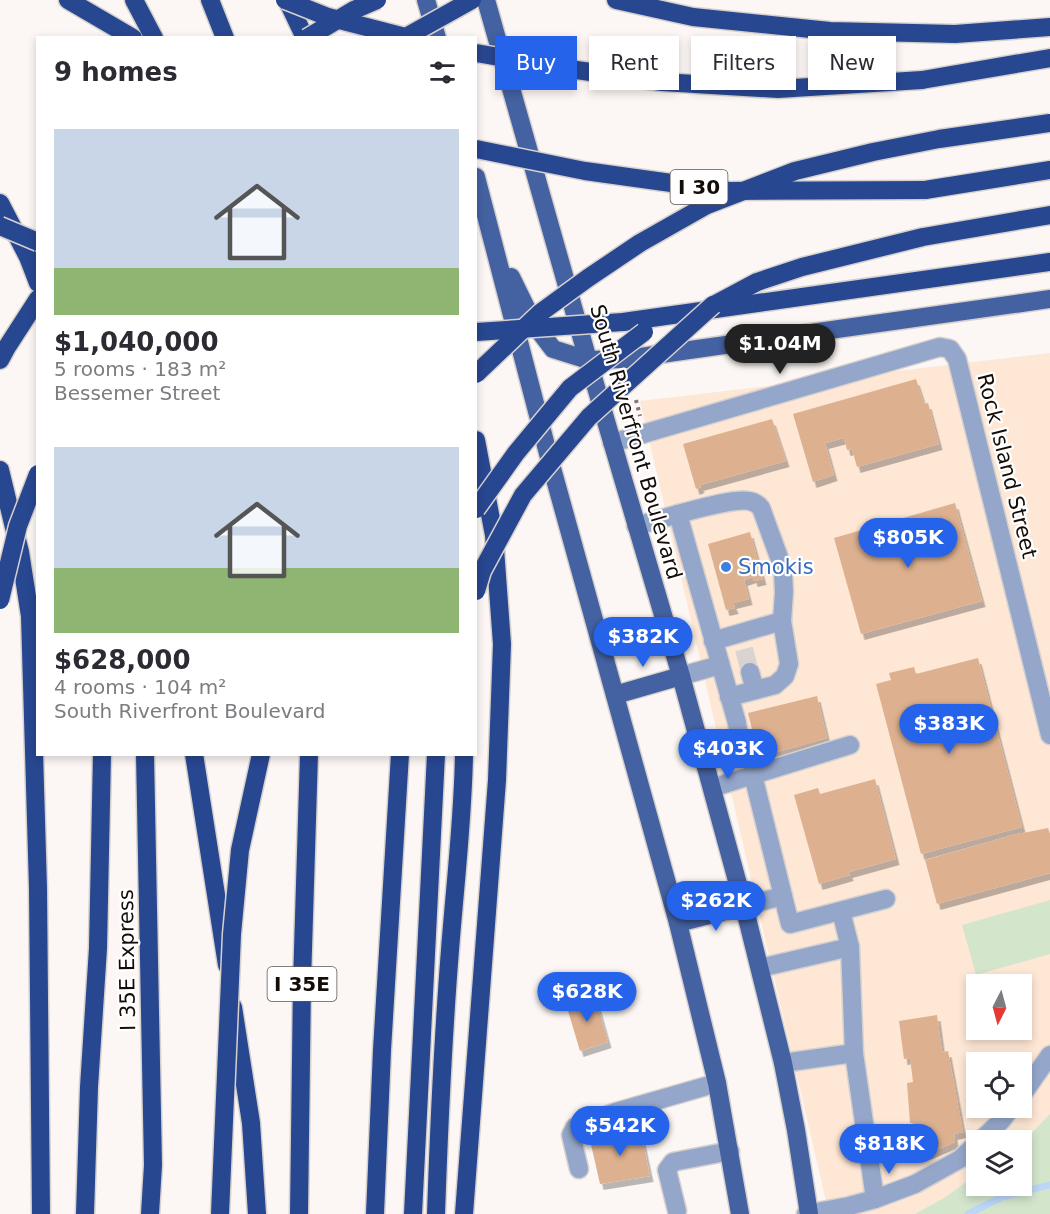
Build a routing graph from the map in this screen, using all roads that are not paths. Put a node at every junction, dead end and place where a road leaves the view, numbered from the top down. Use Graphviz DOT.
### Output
graph roads {
  1 [pos="68,0"];
  2 [pos="134,0"];
  3 [pos="210,0"];
  4 [pos="286,0"];
  5 [pos="377,0"];
  6 [pos="426,0"];
  7 [pos="472,0"];
  8 [pos="486,0"];
  9 [pos="616,0"];
  10 [pos="1050,27"];
  11 [pos="131,36"];
  12 [pos="153,36"];
  13 [pos="224,36"];
  14 [pos="305,36"];
  15 [pos="309,36"];
  16 [pos="399,36"];
  17 [pos="410,36"];
  18 [pos="436,36"];
  19 [pos="477,53"];
  20 [pos="1050,58"];
  21 [pos="1050,123"];
  22 [pos="477,149"];
  23 [pos="1050,170"];
  24 [pos="477,181"];
  25 [pos="0,202"];
  26 [pos="1050,215"];
  27 [pos="0,226"];
  28 [pos="495,246"];
  29 [pos="33,249"];
  30 [pos="1050,262"];
  31 [pos="36,265"];
  32 [pos="36,269"];
  33 [pos="36,275"];
  34 [pos="1050,299"];
  35 [pos="36,302"];
  36 [pos="713,305"];
  37 [pos="477,333"];
  38 [pos="0,360"];
  39 [pos="588,360"];
  40 [pos="477,373"];
  41 [pos="612,443"];
  42 [pos="477,445"];
  43 [pos="0,470"];
  44 [pos="36,479"];
  45 [pos="477,508"];
  46 [pos="678,514"];
  47 [pos="636,526"];
  48 [pos="477,588"];
  49 [pos="0,600"];
  50 [pos="782,621"];
  51 [pos="713,640"];
  52 [pos="720,665"];
  53 [pos="750,672"];
  54 [pos="681,676"];
  55 [pos="755,690"];
  56 [pos="615,695"];
  57 [pos="729,697"];
  58 [pos="1050,735"];
  59 [pos="850,746"];
  60 [pos="102,756"];
  61 [pos="145,756"];
  62 [pos="194,756"];
  63 [pos="261,756"];
  64 [pos="309,756"];
  65 [pos="400,756"];
  66 [pos="436,756"];
  67 [pos="464,756"];
  68 [pos="704,759"];
  69 [pos="753,775"];
  70 [pos="711,788"];
  71 [pos="783,896"];
  72 [pos="886,899"];
  73 [pos="744,906"];
  74 [pos="841,911"];
  75 [pos="678,923"];
  76 [pos="850,947"];
  77 [pos="760,968"];
  78 [pos="854,1053"];
  79 [pos="1050,1055"];
  80 [pos="783,1063"];
  81 [pos="1032,1081"];
  82 [pos="717,1083"];
  83 [pos="1003,1118"];
  84 [pos="991,1130"];
  85 [pos="730,1151"];
  86 [pos="966,1153"];
  87 [pos="153,1165"];
  88 [pos="579,1168"];
  89 [pos="875,1199"];
  90 [pos="677,1211"];
  91 [pos="41,1214"];
  92 [pos="85,1214"];
  93 [pos="150,1214"];
  94 [pos="162,1214"];
  95 [pos="220,1214"];
  96 [pos="257,1214"];
  97 [pos="299,1214"];
  98 [pos="375,1214"];
  99 [pos="413,1214"];
  100 [pos="436,1214"];
  101 [pos="464,1214"];
  102 [pos="740,1214"];
  103 [pos="808,1214"];
  1 -- 11 [label="highway"];
  2 -- 12 [label="highway"];
  3 -- 13 [label="highway"];
  4 -- 14 [label="highway"];
  4 -- 16 [label="highway, bridge"];
  5 -- 15 [label="highway, bridge"];
  6 -- 18 [label="main road"];
  7 -- 17 [label="highway, bridge"];
  8 -- 39 [label="main road, South Riverfront Boulevard"];
  9 -- 10 [label="highway"];
  19 -- 20 [label="highway, bridge"];
  21 -- 40 [label="highway, bridge"];
  22 -- 23 [label="highway, I 30, bridge"];
  24 -- 28 [label="main road"];
  25 -- 29 [label="highway"];
  26 -- 36 [label="highway"];
  27 -- 29 [label="highway, bridge"];
  28 -- 39 [label="main road"];
  28 -- 56 [label="main road"];
  29 -- 31 [label="highway"];
  29 -- 32 [label="highway"];
  29 -- 33 [label="highway"];
  30 -- 37 [label="highway, bridge"];
  34 -- 39 [label="main road"];
  35 -- 38 [label="highway"];
  36 -- 45 [label="highway, bridge"];
  36 -- 48 [label="highway, bridge"];
  39 -- 41 [label="main road, South Riverfront Boulevard"];
  41 -- 47 [label="main road, South Riverfront Boulevard"];
  41 -- 58 [label="street, Rock Island Street"];
  42 -- 101 [label="highway"];
  43 -- 91 [label="highway"];
  44 -- 49 [label="highway, bridge"];
  46 -- 47 [label="street"];
  46 -- 50 [label="street"];
  46 -- 51 [label="street"];
  47 -- 54 [label="main road, South Riverfront Boulevard"];
  50 -- 51 [label="street"];
  50 -- 55 [label="street"];
  51 -- 52 [label="street"];
  52 -- 54 [label="street"];
  52 -- 57 [label="street"];
  53 -- 55 [label="street"];
  54 -- 56 [label="main road"];
  54 -- 68 [label="main road, South Riverfront Boulevard"];
  55 -- 57 [label="street"];
  56 -- 75 [label="main road"];
  57 -- 68 [label="street"];
  59 -- 69 [label="street"];
  60 -- 92 [label="highway"];
  61 -- 87 [label="highway, I 35E Express"];
  62 -- 96 [label="highway"];
  63 -- 95 [label="highway, bridge"];
  64 -- 97 [label="highway, I 35E"];
  65 -- 98 [label="highway"];
  66 -- 99 [label="highway"];
  67 -- 100 [label="highway"];
  68 -- 70 [label="main road, South Riverfront Boulevard"];
  69 -- 70 [label="street"];
  69 -- 71 [label="street"];
  70 -- 73 [label="main road, South Riverfront Boulevard"];
  71 -- 73 [label="street"];
  71 -- 74 [label="street"];
  72 -- 74 [label="street"];
  73 -- 75 [label="main road"];
  73 -- 77 [label="main road, South Riverfront Boulevard"];
  74 -- 76 [label="street"];
  75 -- 82 [label="main road"];
  76 -- 77 [label="street"];
  76 -- 78 [label="street"];
  77 -- 80 [label="main road, South Riverfront Boulevard"];
  78 -- 80 [label="street"];
  78 -- 89 [label="street"];
  79 -- 81 [label="street"];
  80 -- 103 [label="main road, South Riverfront Boulevard"];
  82 -- 85 [label="main road"];
  82 -- 88 [label="street"];
  83 -- 84 [label="street"];
  85 -- 90 [label="street"];
  85 -- 102 [label="main road"];
  86 -- 89 [label="street"];
  87 -- 93 [label="highway"];
  87 -- 94 [label="highway"];
  89 -- 103 [label="street"];
}
